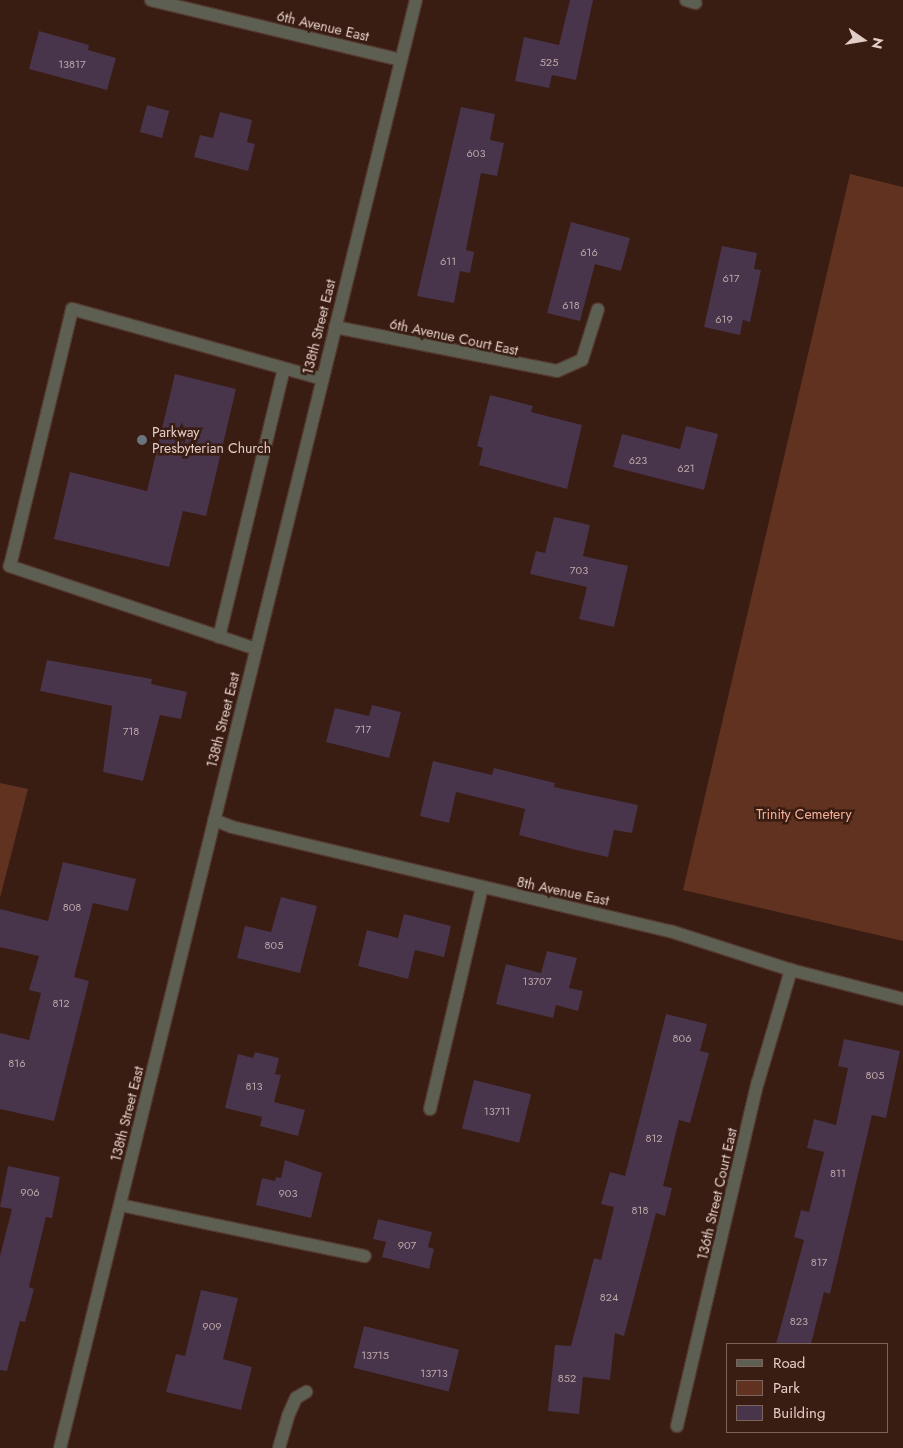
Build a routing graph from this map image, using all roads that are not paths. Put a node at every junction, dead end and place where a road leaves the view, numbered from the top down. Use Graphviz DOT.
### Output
graph roads {
  1 [pos="151,0"];
  2 [pos="416,0"];
  3 [pos="401,60"];
  4 [pos="598,309"];
  5 [pos="335,327"];
  6 [pos="284,369"];
  7 [pos="322,380"];
  8 [pos="219,637"];
  9 [pos="256,649"];
  10 [pos="214,820"];
  11 [pos="482,888"];
  12 [pos="791,970"];
  13 [pos="903,999"];
  14 [pos="430,1109"];
  15 [pos="120,1204"];
  16 [pos="365,1256"];
  17 [pos="306,1392"];
  18 [pos="677,1426"];
  19 [pos="60,1448"];
  20 [pos="279,1448"];
  1 -- 3 [label="street, 6th Avenue East"];
  2 -- 3 [label="street, 138th Street East"];
  3 -- 5 [label="street, 138th Street East"];
  4 -- 5 [label="street, 6th Avenue Court East"];
  5 -- 7 [label="street, 138th Street East"];
  6 -- 7 [label="street"];
  6 -- 8 [label="street"];
  6 -- 8 [label="street"];
  7 -- 9 [label="street, 138th Street East"];
  8 -- 9 [label="street"];
  9 -- 10 [label="street, 138th Street East"];
  10 -- 11 [label="street, 8th Avenue East"];
  10 -- 15 [label="street, 138th Street East"];
  11 -- 12 [label="street, 8th Avenue East"];
  11 -- 14 [label="street"];
  12 -- 13 [label="street, 8th Avenue East"];
  12 -- 18 [label="street, 136th Street Court East"];
  15 -- 16 [label="street"];
  15 -- 19 [label="street, 138th Street East"];
  17 -- 20 [label="street"];
}
